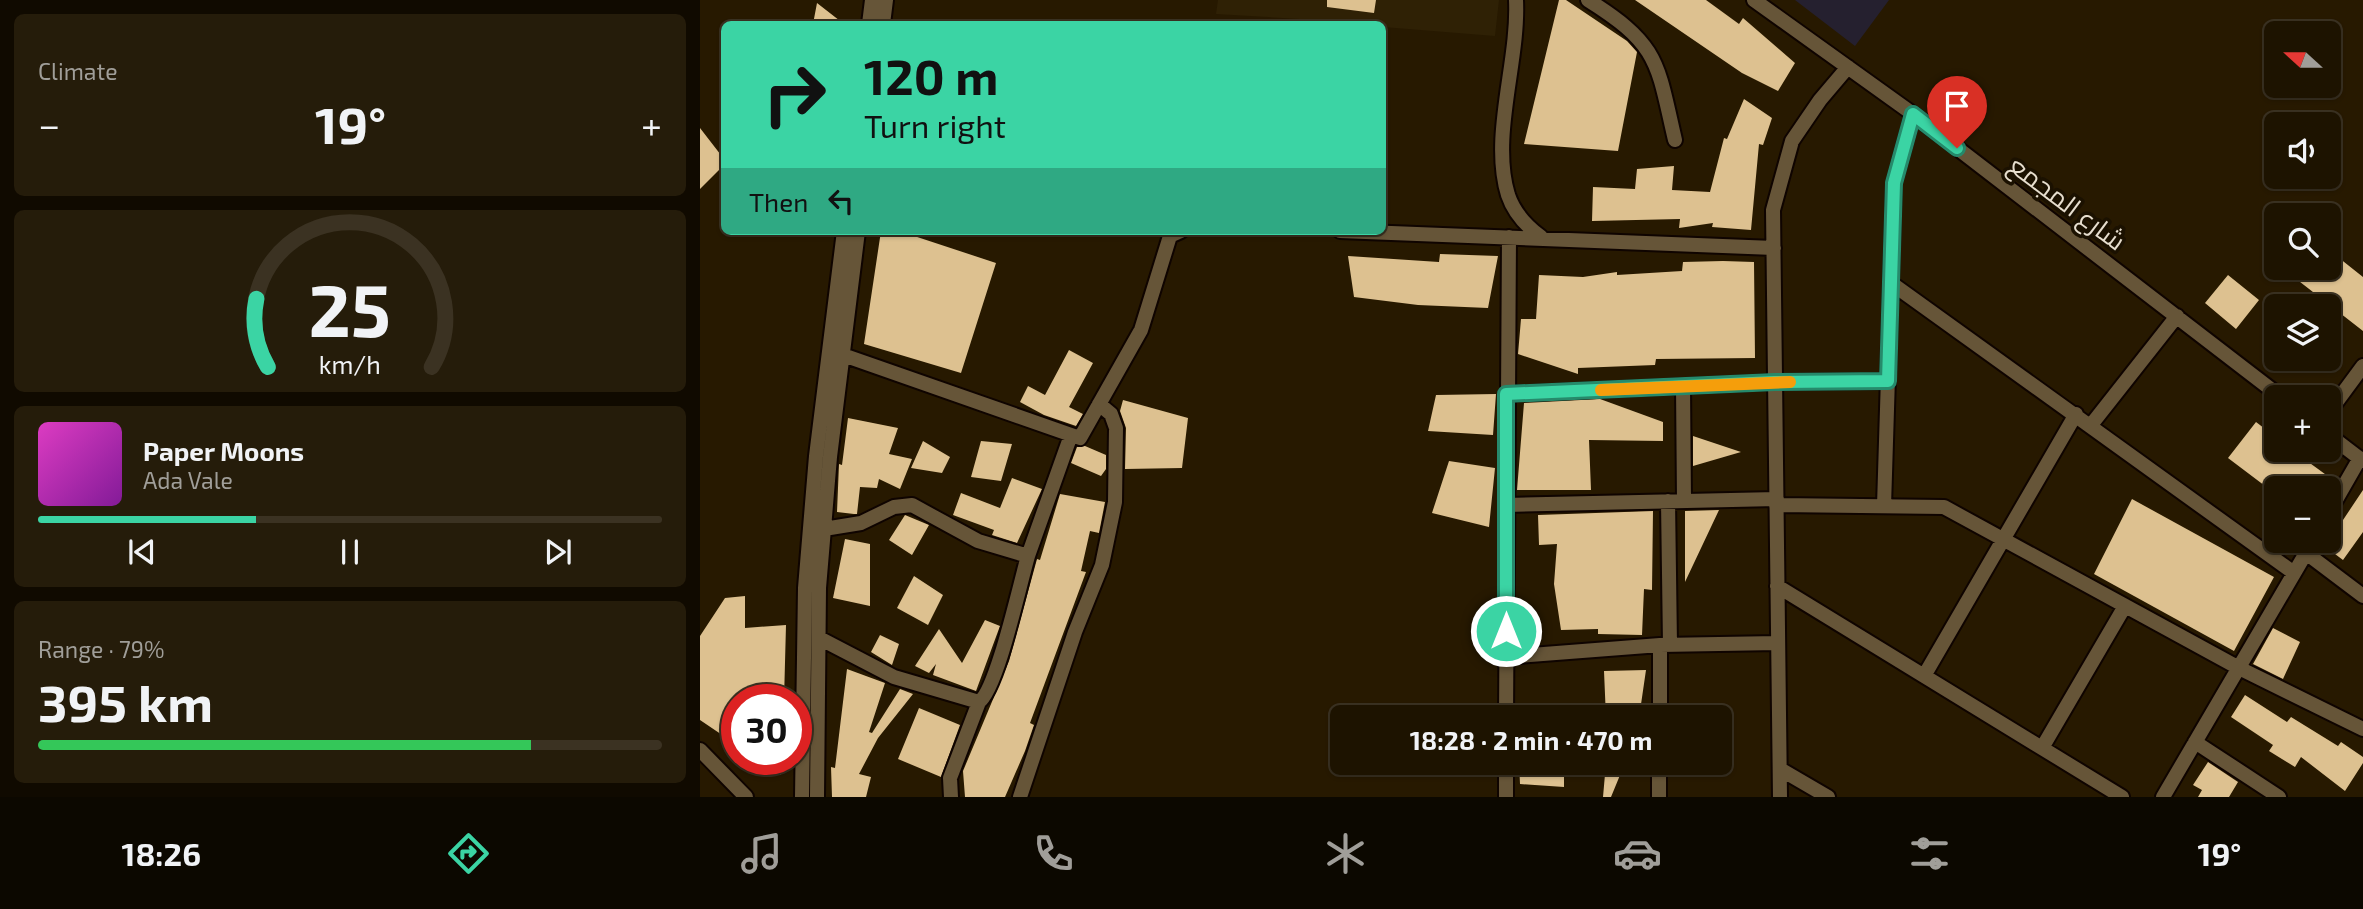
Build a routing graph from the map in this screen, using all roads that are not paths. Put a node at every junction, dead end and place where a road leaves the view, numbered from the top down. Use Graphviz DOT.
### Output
graph roads {
  1 [pos="872,0"];
  2 [pos="886,0"];
  3 [pos="1516,0"];
  4 [pos="1588,0"];
  5 [pos="1754,0"];
  6 [pos="869,21"];
  7 [pos="883,21"];
  8 [pos="1848,67"];
  9 [pos="1913,114"];
  10 [pos="1675,140"];
  11 [pos="1386,233"];
  12 [pos="844,235"];
  13 [pos="858,235"];
  14 [pos="1172,235"];
  15 [pos="1510,237"];
  16 [pos="1541,237"];
  17 [pos="1774,248"];
  18 [pos="1891,283"];
  19 [pos="2177,316"];
  20 [pos="843,355"];
  21 [pos="2363,366"];
  22 [pos="1888,381"];
  23 [pos="1775,382"];
  24 [pos="2266,385"];
  25 [pos="1683,386"];
  26 [pos="1506,394"];
  27 [pos="2341,396"];
  28 [pos="1099,404"];
  29 [pos="2076,414"];
  30 [pos="2091,425"];
  31 [pos="1071,435"];
  32 [pos="2341,444"];
  33 [pos="2361,459"];
  34 [pos="2341,492"];
  35 [pos="1668,501"];
  36 [pos="1684,501"];
  37 [pos="1777,502"];
  38 [pos="1506,505"];
  39 [pos="1884,506"];
  40 [pos="824,529"];
  41 [pos="2003,539"];
  42 [pos="2306,553"];
  43 [pos="2316,553"];
  44 [pos="1028,556"];
  45 [pos="2294,573"];
  46 [pos="1777,586"];
  47 [pos="2363,596"];
  48 [pos="2125,606"];
  49 [pos="819,638"];
  50 [pos="1778,642"];
  51 [pos="1665,645"];
  52 [pos="1506,657"];
  53 [pos="2239,668"];
  54 [pos="1924,676"];
  55 [pos="979,702"];
  56 [pos="1506,705"];
  57 [pos="1661,705"];
  58 [pos="2363,729"];
  59 [pos="2196,742"];
  60 [pos="2042,748"];
  61 [pos="700,750"];
  62 [pos="1780,769"];
  63 [pos="1506,775"];
  64 [pos="1659,775"];
  65 [pos="746,797"];
  66 [pos="802,797"];
  67 [pos="817,797"];
  68 [pos="951,797"];
  69 [pos="1020,797"];
  70 [pos="1506,797"];
  71 [pos="1659,797"];
  72 [pos="1780,797"];
  73 [pos="1828,797"];
  74 [pos="2122,797"];
  75 [pos="2163,797"];
  76 [pos="2279,797"];
  1 -- 6 [label="street"];
  2 -- 7 [label="street"];
  3 -- 16 [label="street"];
  4 -- 10 [label="street"];
  5 -- 8 [label="street, شارع المجمع"];
  8 -- 9 [label="street, شارع المجمع"];
  8 -- 17 [label="street"];
  9 -- 18 [label="street"];
  9 -- 19 [label="street, شارع المجمع"];
  11 -- 15 [label="street"];
  12 -- 66 [label="street"];
  13 -- 20 [label="street"];
  14 -- 28 [label="street"];
  15 -- 16 [label="street"];
  15 -- 26 [label="street"];
  16 -- 17 [label="street"];
  17 -- 23 [label="street"];
  18 -- 22 [label="street"];
  18 -- 29 [label="street"];
  19 -- 24 [label="street, شارع المجمع"];
  19 -- 30 [label="street"];
  20 -- 31 [label="street"];
  20 -- 40 [label="street"];
  21 -- 27 [label="street"];
  22 -- 23 [label="street"];
  22 -- 39 [label="street"];
  23 -- 25 [label="street"];
  23 -- 37 [label="street"];
  25 -- 26 [label="street"];
  25 -- 36 [label="street"];
  26 -- 38 [label="street"];
  28 -- 31 [label="street"];
  28 -- 69 [label="street"];
  29 -- 30 [label="street"];
  29 -- 41 [label="street"];
  30 -- 45 [label="street"];
  31 -- 44 [label="street"];
  32 -- 33 [label="street"];
  33 -- 34 [label="street"];
  35 -- 36 [label="street"];
  35 -- 38 [label="street"];
  35 -- 51 [label="street"];
  36 -- 37 [label="street"];
  37 -- 39 [label="street"];
  37 -- 46 [label="street"];
  38 -- 52 [label="street"];
  39 -- 41 [label="street"];
  40 -- 44 [label="street"];
  40 -- 49 [label="street"];
  41 -- 48 [label="street"];
  41 -- 54 [label="street"];
  42 -- 45 [label="street"];
  43 -- 47 [label="street"];
  44 -- 55 [label="street"];
  45 -- 53 [label="street"];
  46 -- 50 [label="street"];
  46 -- 54 [label="street"];
  48 -- 53 [label="street"];
  48 -- 60 [label="street"];
  49 -- 55 [label="street"];
  49 -- 67 [label="street"];
  50 -- 51 [label="street"];
  50 -- 62 [label="street"];
  51 -- 52 [label="street"];
  51 -- 57 [label="street"];
  52 -- 56 [label="street"];
  53 -- 58 [label="street"];
  53 -- 59 [label="street"];
  54 -- 60 [label="street"];
  55 -- 68 [label="street"];
  59 -- 75 [label="street"];
  59 -- 76 [label="street"];
  60 -- 74 [label="street"];
  61 -- 65 [label="street"];
  62 -- 72 [label="street"];
  62 -- 73 [label="street"];
  63 -- 70 [label="street"];
  64 -- 71 [label="street"];
}
